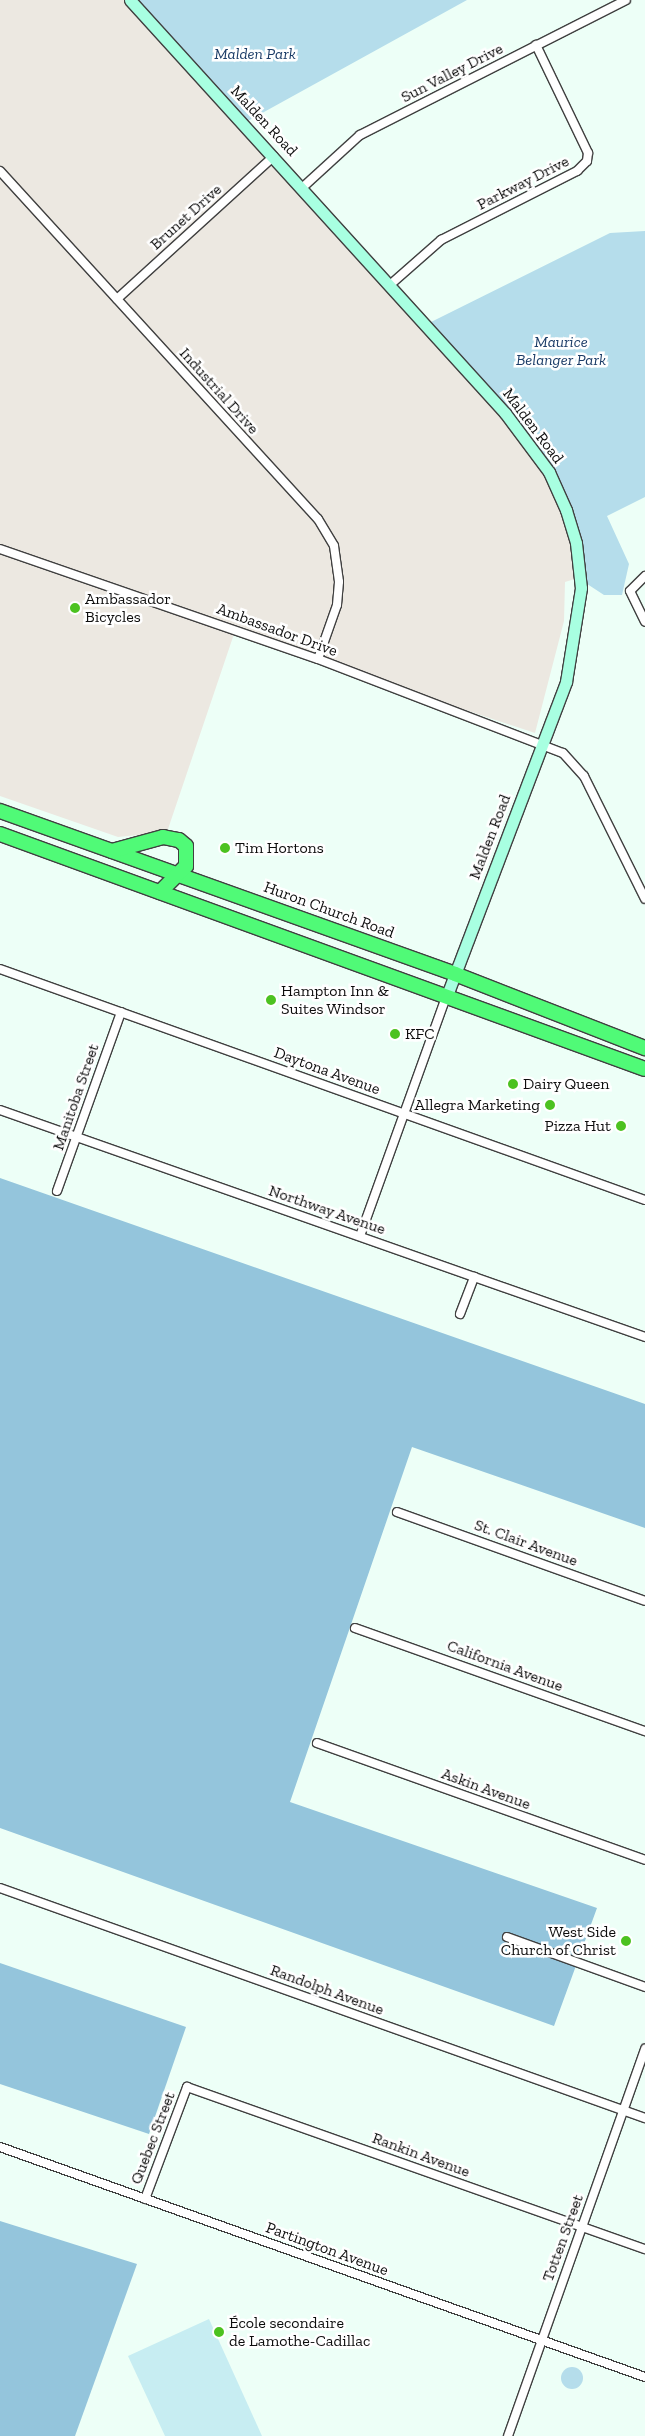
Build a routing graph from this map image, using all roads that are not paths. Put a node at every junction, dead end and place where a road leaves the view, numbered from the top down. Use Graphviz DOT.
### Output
graph roads {
  1 [pos="130,0"];
  2 [pos="626,0"];
  3 [pos="536,45"];
  4 [pos="274,156"];
  5 [pos="0,171"];
  6 [pos="303,187"];
  7 [pos="391,284"];
  8 [pos="116,299"];
  9 [pos="0,549"];
  10 [pos="645,576"];
  11 [pos="645,622"];
  12 [pos="318,659"];
  13 [pos="542,744"];
  14 [pos="0,810"];
  15 [pos="0,834"];
  16 [pos="112,851"];
  17 [pos="178,874"];
  18 [pos="160,892"];
  19 [pos="645,899"];
  20 [pos="0,969"];
  21 [pos="455,974"];
  22 [pos="447,995"];
  23 [pos="121,1012"];
  24 [pos="645,1048"];
  25 [pos="645,1069"];
  26 [pos="0,1110"];
  27 [pos="404,1113"];
  28 [pos="77,1136"];
  29 [pos="57,1191"];
  30 [pos="645,1200"];
  31 [pos="360,1236"];
  32 [pos="474,1276"];
  33 [pos="460,1314"];
  34 [pos="645,1337"];
  35 [pos="397,1512"];
  36 [pos="645,1601"];
  37 [pos="355,1628"];
  38 [pos="645,1731"];
  39 [pos="318,1743"];
  40 [pos="645,1860"];
  41 [pos="0,1888"];
  42 [pos="507,1937"];
  43 [pos="645,1986"];
  44 [pos="645,2049"];
  45 [pos="187,2086"];
  46 [pos="623,2110"];
  47 [pos="645,2118"];
  48 [pos="0,2147"];
  49 [pos="145,2199"];
  50 [pos="582,2227"];
  51 [pos="645,2249"];
  52 [pos="542,2340"];
  53 [pos="645,2377"];
  54 [pos="508,2436"];
  1 -- 4 [label="main road, Malden Road"];
  2 -- 3 [label="street, Sun Valley Drive"];
  3 -- 6 [label="street, Sun Valley Drive"];
  3 -- 7 [label="street, Parkway Drive"];
  4 -- 6 [label="main road, Malden Road"];
  4 -- 8 [label="street, Brunet Drive"];
  5 -- 8 [label="street, Industrial Drive"];
  6 -- 7 [label="main road, Malden Road"];
  7 -- 13 [label="main road, Malden Road"];
  8 -- 12 [label="street, Industrial Drive"];
  9 -- 12 [label="street, Ambassador Drive"];
  10 -- 11 [label="street"];
  12 -- 13 [label="street, Ambassador Drive"];
  13 -- 19 [label="street, Ambassador Drive"];
  13 -- 21 [label="main road, Malden Road"];
  14 -- 16 [label="highway, Huron Church Road"];
  15 -- 18 [label="highway"];
  16 -- 17 [label="highway, Huron Church Road"];
  16 -- 17 [label="highway"];
  17 -- 18 [label="highway"];
  17 -- 21 [label="highway, Huron Church Road"];
  18 -- 22 [label="highway"];
  20 -- 23 [label="street, Daytona Avenue"];
  21 -- 22 [label="main road, Malden Road"];
  21 -- 24 [label="highway, Huron Church Road"];
  22 -- 25 [label="highway"];
  22 -- 27 [label="street, Malden Road"];
  23 -- 27 [label="street, Daytona Avenue"];
  23 -- 28 [label="street, Manitoba Street"];
  26 -- 28 [label="street, Northway Avenue"];
  27 -- 30 [label="street, Daytona Avenue"];
  27 -- 31 [label="street, Malden Road"];
  28 -- 29 [label="street, Manitoba Street"];
  28 -- 31 [label="street, Northway Avenue"];
  31 -- 32 [label="street, Northway Avenue"];
  32 -- 33 [label="street"];
  32 -- 34 [label="street, Northway Avenue"];
  35 -- 36 [label="street, St. Clair Avenue"];
  37 -- 38 [label="street, California Avenue"];
  39 -- 40 [label="street, Askin Avenue"];
  41 -- 46 [label="street, Randolph Avenue"];
  42 -- 43 [label="street"];
  44 -- 46 [label="street, Totten Street"];
  45 -- 49 [label="street, Quebec Street"];
  45 -- 50 [label="street, Rankin Avenue"];
  46 -- 47 [label="street, Randolph Avenue"];
  46 -- 50 [label="street, Totten Street"];
  48 -- 49 [label="street, Partington Avenue"];
  49 -- 52 [label="street, Partington Avenue"];
  50 -- 51 [label="street, Rankin Avenue"];
  50 -- 52 [label="street, Totten Street"];
  52 -- 53 [label="street, Partington Avenue"];
  52 -- 54 [label="street, Totten Street"];
}
